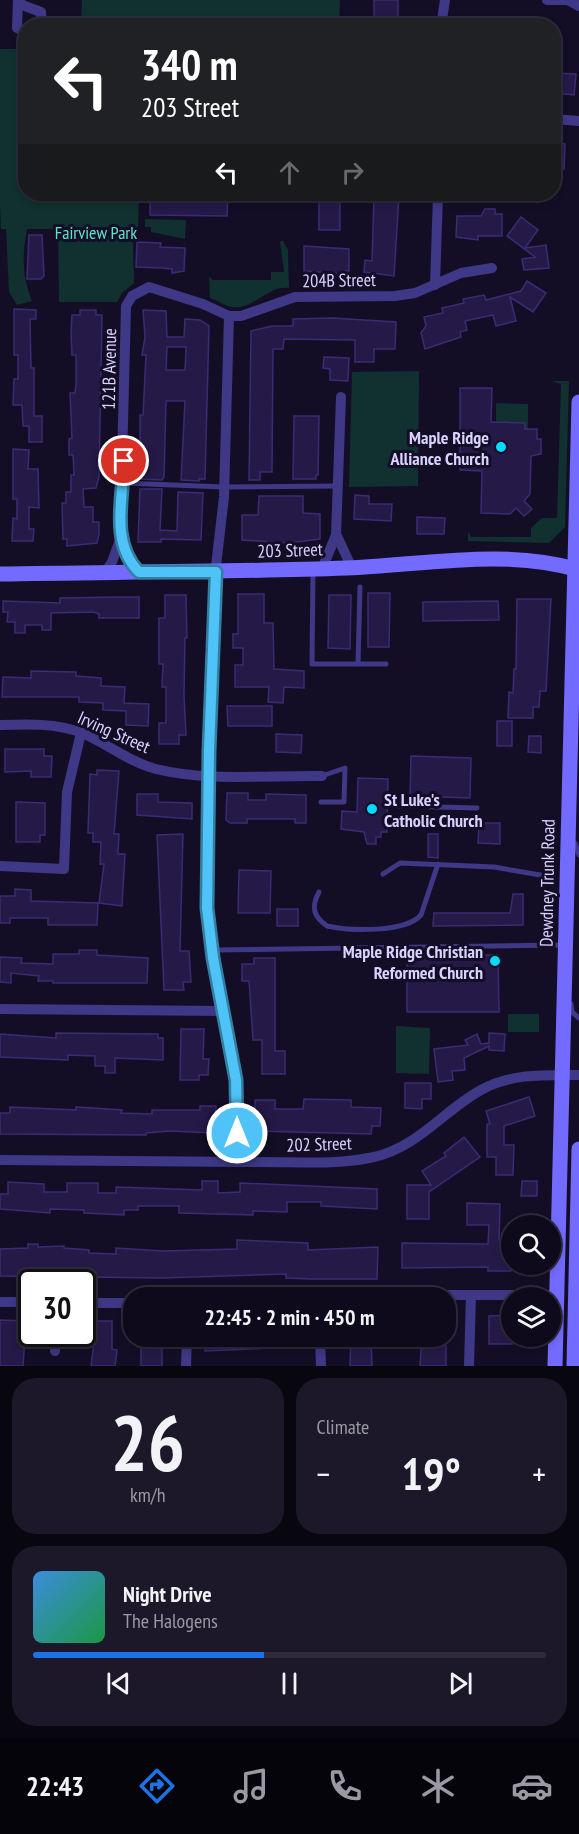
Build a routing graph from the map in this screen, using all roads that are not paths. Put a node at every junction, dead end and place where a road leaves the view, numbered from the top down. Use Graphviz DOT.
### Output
graph roads {
  1 [pos="18,0"];
  2 [pos="445,0"];
  3 [pos="547,0"];
  4 [pos="579,6"];
  5 [pos="41,18"];
  6 [pos="442,18"];
  7 [pos="18,29"];
  8 [pos="561,120"];
  9 [pos="579,121"];
  10 [pos="438,201"];
  11 [pos="492,268"];
  12 [pos="435,285"];
  13 [pos="229,316"];
  14 [pos="341,397"];
  15 [pos="579,402"];
  16 [pos="579,419"];
  17 [pos="123,483"];
  18 [pos="337,486"];
  19 [pos="224,487"];
  20 [pos="336,535"];
  21 [pos="120,540"];
  22 [pos="352,568"];
  23 [pos="318,569"];
  24 [pos="576,569"];
  25 [pos="105,572"];
  26 [pos="139,572"];
  27 [pos="216,572"];
  28 [pos="0,574"];
  29 [pos="360,587"];
  30 [pos="358,664"];
  31 [pos="386,664"];
  32 [pos="0,725"];
  33 [pos="81,733"];
  34 [pos="569,768"];
  35 [pos="209,774"];
  36 [pos="322,776"];
  37 [pos="321,802"];
  38 [pos="400,806"];
  39 [pos="477,808"];
  40 [pos="579,855"];
  41 [pos="438,864"];
  42 [pos="0,866"];
  43 [pos="383,874"];
  44 [pos="546,876"];
  45 [pos="319,892"];
  46 [pos="566,910"];
  47 [pos="565,945"];
  48 [pos="212,950"];
  49 [pos="0,1008"];
  50 [pos="223,1011"];
  51 [pos="579,1018"];
  52 [pos="563,1075"];
  53 [pos="579,1075"];
  54 [pos="579,1149"];
  55 [pos="0,1160"];
  56 [pos="579,1161"];
  57 [pos="236,1162"];
  58 [pos="579,1184"];
  59 [pos="557,1287"];
  60 [pos="456,1296"];
  61 [pos="471,1296"];
  62 [pos="501,1296"];
  63 [pos="561,1297"];
  64 [pos="0,1302"];
  65 [pos="18,1302"];
  66 [pos="96,1303"];
  67 [pos="123,1303"];
  68 [pos="576,1311"];
  69 [pos="55,1347"];
  70 [pos="187,1347"];
  71 [pos="320,1347"];
  72 [pos="556,1347"];
  73 [pos="55,1351"];
  74 [pos="186,1366"];
  75 [pos="321,1366"];
  76 [pos="469,1366"];
  77 [pos="555,1366"];
  78 [pos="574,1366"];
  1 -- 5 [label="street"];
  1 -- 7 [label="street"];
  2 -- 6 [label="street"];
  3 -- 4 [label="street"];
  8 -- 9 [label="street"];
  10 -- 12 [label="street"];
  11 -- 12 [label="street, 204B Street"];
  12 -- 13 [label="street, 204B Street"];
  13 -- 17 [label="street, 121B Avenue"];
  13 -- 19 [label="street"];
  14 -- 18 [label="street"];
  15 -- 16 [label="main road, Dewdney Trunk Road"];
  16 -- 24 [label="main road, Dewdney Trunk Road"];
  17 -- 19 [label="lane"];
  17 -- 21 [label="street, 121B Avenue"];
  18 -- 19 [label="lane"];
  18 -- 20 [label="street"];
  19 -- 27 [label="street"];
  20 -- 22 [label="street"];
  20 -- 23 [label="street"];
  21 -- 25 [label="street, 121B Avenue"];
  21 -- 26 [label="street"];
  22 -- 23 [label="main road, 203 Street"];
  22 -- 24 [label="main road, 203 Street"];
  23 -- 27 [label="main road, 203 Street"];
  23 -- 30 [label="lane"];
  24 -- 34 [label="main road, Dewdney Trunk Road"];
  25 -- 26 [label="main road, 203 Street"];
  25 -- 28 [label="main road, 203 Street"];
  26 -- 27 [label="main road, 203 Street"];
  27 -- 35 [label="street"];
  29 -- 30 [label="lane"];
  30 -- 31 [label="lane"];
  32 -- 33 [label="street, Irving Street"];
  33 -- 35 [label="street, Irving Street"];
  33 -- 42 [label="street"];
  34 -- 40 [label="lane"];
  34 -- 46 [label="main road, Dewdney Trunk Road"];
  35 -- 36 [label="street, Irving Street"];
  35 -- 48 [label="street"];
  36 -- 37 [label="lane"];
  38 -- 39 [label="lane"];
  41 -- 43 [label="lane"];
  41 -- 44 [label="lane"];
  41 -- 45 [label="lane"];
  46 -- 47 [label="main road, Dewdney Trunk Road"];
  46 -- 51 [label="lane"];
  47 -- 48 [label="lane"];
  47 -- 52 [label="main road, Dewdney Trunk Road"];
  48 -- 50 [label="street"];
  49 -- 50 [label="street"];
  50 -- 57 [label="street"];
  52 -- 53 [label="street, 202 Street"];
  52 -- 57 [label="street, 202 Street"];
  52 -- 59 [label="main road, Dewdney Trunk Road"];
  54 -- 56 [label="main road"];
  55 -- 57 [label="street, 202 Street"];
  56 -- 58 [label="main road"];
  58 -- 68 [label="main road"];
  60 -- 61 [label="street"];
  61 -- 62 [label="street"];
  61 -- 76 [label="street"];
  63 -- 68 [label="main road"];
  64 -- 65 [label="street"];
  66 -- 67 [label="street"];
  68 -- 78 [label="main road"];
  69 -- 73 [label="street"];
  70 -- 74 [label="street"];
  71 -- 75 [label="street"];
  72 -- 77 [label="main road, Dewdney Trunk Road"];
}
